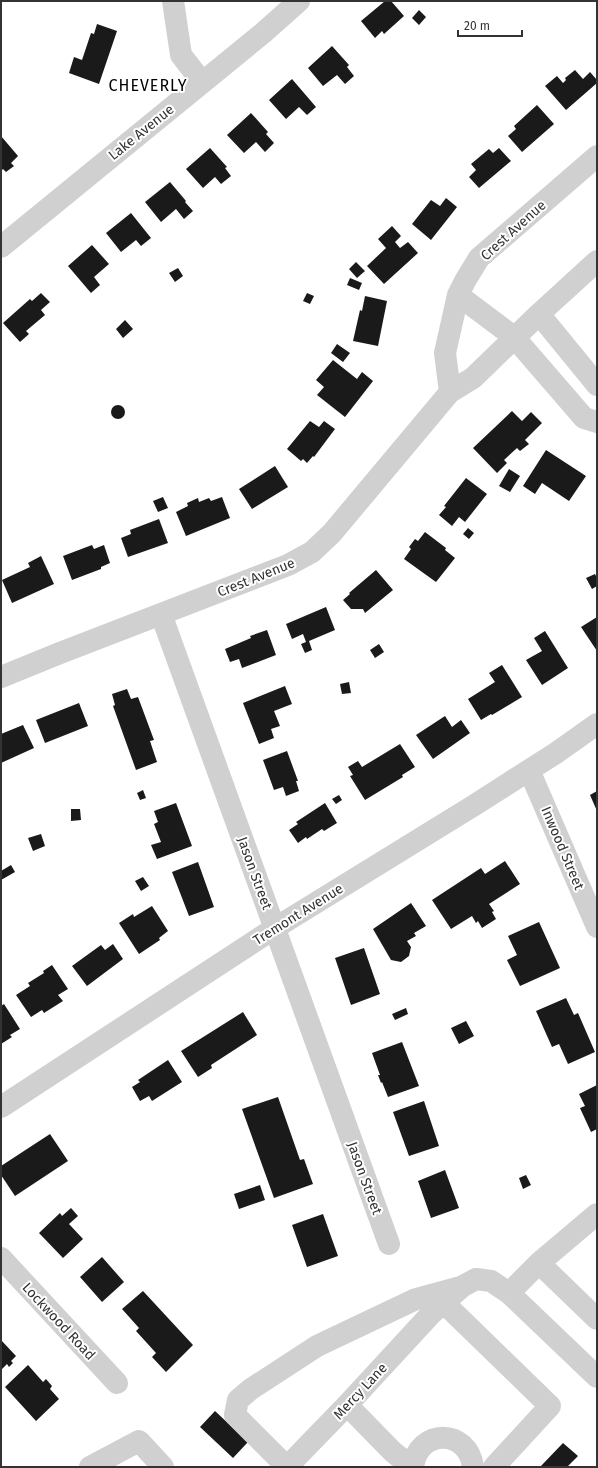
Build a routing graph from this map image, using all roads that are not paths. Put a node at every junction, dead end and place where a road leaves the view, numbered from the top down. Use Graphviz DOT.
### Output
graph roads {
  1 [pos="173,1"];
  2 [pos="299,1"];
  3 [pos="202,82"];
  4 [pos="597,156"];
  5 [pos="1,247"];
  6 [pos="597,261"];
  7 [pos="458,295"];
  8 [pos="539,314"];
  9 [pos="514,337"];
  10 [pos="597,385"];
  11 [pos="450,392"];
  12 [pos="597,422"];
  13 [pos="161,614"];
  14 [pos="1,677"];
  15 [pos="597,724"];
  16 [pos="529,770"];
  17 [pos="597,927"];
  18 [pos="274,928"];
  19 [pos="1,1107"];
  20 [pos="597,1214"];
  21 [pos="389,1244"];
  22 [pos="1,1258"];
  23 [pos="539,1263"];
  24 [pos="463,1286"];
  25 [pos="509,1293"];
  26 [pos="438,1309"];
  27 [pos="597,1319"];
  28 [pos="597,1377"];
  29 [pos="117,1383"];
  30 [pos="347,1405"];
  31 [pos="90,1467"];
  32 [pos="163,1467"];
  33 [pos="287,1467"];
  34 [pos="412,1467"];
  35 [pos="473,1467"];
  36 [pos="494,1467"];
  1 -- 3 [label="street"];
  2 -- 3 [label="street, Lake Avenue"];
  3 -- 5 [label="street, Lake Avenue"];
  4 -- 7 [label="street, Crest Avenue"];
  6 -- 8 [label="street, Crest Avenue"];
  7 -- 9 [label="street"];
  7 -- 11 [label="street, Crest Avenue"];
  8 -- 9 [label="street, Crest Avenue"];
  8 -- 10 [label="street"];
  9 -- 11 [label="street, Crest Avenue"];
  9 -- 12 [label="street"];
  11 -- 13 [label="street, Crest Avenue"];
  13 -- 14 [label="street, Crest Avenue"];
  13 -- 18 [label="street, Jason Street"];
  15 -- 16 [label="street, Tremont Avenue"];
  16 -- 17 [label="street, Inwood Street"];
  16 -- 18 [label="street, Tremont Avenue"];
  18 -- 19 [label="street, Tremont Avenue"];
  18 -- 21 [label="street, Jason Street"];
  20 -- 23 [label="street"];
  22 -- 29 [label="street, Lockwood Road"];
  23 -- 25 [label="street"];
  23 -- 27 [label="street"];
  24 -- 25 [label="street"];
  24 -- 26 [label="street, Mercy Lane"];
  24 -- 33 [label="street"];
  25 -- 28 [label="street"];
  26 -- 30 [label="street, Mercy Lane"];
  26 -- 36 [label="street"];
  30 -- 33 [label="street, Mercy Lane"];
  30 -- 34 [label="street"];
  31 -- 32 [label="street"];
  34 -- 35 [label="street"];
}
